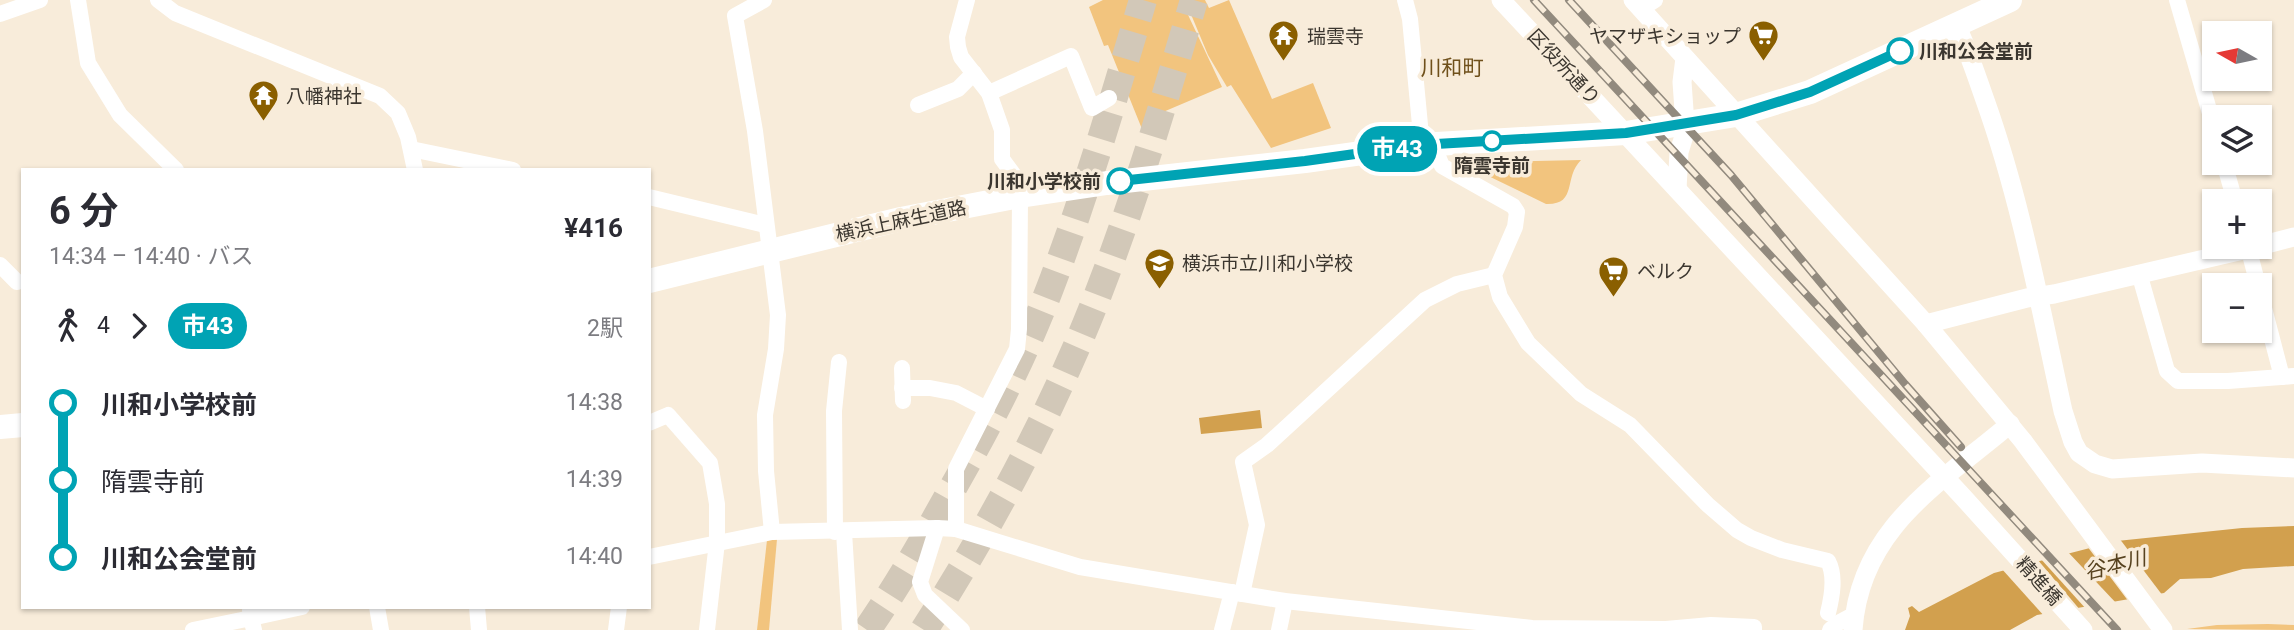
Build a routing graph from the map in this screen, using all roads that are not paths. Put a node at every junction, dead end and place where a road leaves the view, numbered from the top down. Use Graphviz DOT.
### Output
graph roads {
  1 [pos="40,0"];
  2 [pos="78,0"];
  3 [pos="158,0"];
  4 [pos="764,0"];
  5 [pos="967,0"];
  6 [pos="1405,0"];
  7 [pos="1502,0"];
  8 [pos="2010,0"];
  9 [pos="2177,0"];
  10 [pos="1643,3"];
  11 [pos="0,15"];
  12 [pos="1956,25"];
  13 [pos="1685,58"];
  14 [pos="974,73"];
  15 [pos="989,93"];
  16 [pos="1109,98"];
  17 [pos="918,105"];
  18 [pos="2208,105"];
  19 [pos="1736,115"];
  20 [pos="1686,124"];
  21 [pos="1626,133"];
  22 [pos="1426,144"];
  23 [pos="411,149"];
  24 [pos="174,168"];
  25 [pos="415,168"];
  26 [pos="503,168"];
  27 [pos="1677,189"];
  28 [pos="1020,196"];
  29 [pos="651,197"];
  30 [pos="765,225"];
  31 [pos="2294,237"];
  32 [pos="2272,242"];
  33 [pos="771,250"];
  34 [pos="2202,259"];
  35 [pos="0,265"];
  36 [pos="2139,273"];
  37 [pos="1494,275"];
  38 [pos="651,280"];
  39 [pos="21,283"];
  40 [pos="2038,297"];
  41 [pos="1926,324"];
  42 [pos="2272,327"];
  43 [pos="839,362"];
  44 [pos="902,368"];
  45 [pos="2288,376"];
  46 [pos="987,409"];
  47 [pos="651,422"];
  48 [pos="21,425"];
  49 [pos="2010,425"];
  50 [pos="0,427"];
  51 [pos="2294,468"];
  52 [pos="1945,478"];
  53 [pos="937,528"];
  54 [pos="956,529"];
  55 [pos="772,532"];
  56 [pos="839,532"];
  57 [pos="717,542"];
  58 [pos="651,557"];
  59 [pos="1237,593"];
  60 [pos="1285,601"];
  61 [pos="293,609"];
  62 [pos="376,609"];
  63 [pos="477,609"];
  64 [pos="619,609"];
  65 [pos="1394,613"];
  66 [pos="1828,613"];
  67 [pos="251,618"];
  68 [pos="1854,621"];
  69 [pos="1476,627"];
  70 [pos="2161,627"];
  71 [pos="193,630"];
  72 [pos="381,630"];
  73 [pos="479,630"];
  74 [pos="616,630"];
  75 [pos="707,630"];
  76 [pos="850,630"];
  77 [pos="962,630"];
  78 [pos="1222,630"];
  79 [pos="1279,630"];
  80 [pos="1394,630"];
  81 [pos="1754,630"];
  82 [pos="1830,630"];
  83 [pos="2083,630"];
  1 -- 11 [label="street"];
  2 -- 24 [label="street"];
  3 -- 23 [label="street"];
  4 -- 30 [label="street"];
  5 -- 14 [label="street"];
  6 -- 22 [label="street"];
  7 -- 21 [label="street, 区役所通り"];
  8 -- 12 [label="main road, 横浜上麻生道路"];
  9 -- 18 [label="street"];
  10 -- 13 [label="street"];
  12 -- 19 [label="main road, 横浜上麻生道路"];
  12 -- 40 [label="street"];
  13 -- 19 [label="street"];
  13 -- 20 [label="street"];
  14 -- 15 [label="street"];
  14 -- 17 [label="street"];
  15 -- 16 [label="street"];
  15 -- 28 [label="street"];
  19 -- 20 [label="main road, 横浜上麻生道路"];
  19 -- 41 [label="street"];
  20 -- 21 [label="main road, 横浜上麻生道路"];
  20 -- 27 [label="street"];
  21 -- 22 [label="main road, 横浜上麻生道路"];
  21 -- 27 [label="street, 区役所通り"];
  22 -- 28 [label="main road, 横浜上麻生道路"];
  22 -- 37 [label="street"];
  23 -- 25 [label="street"];
  23 -- 26 [label="street"];
  27 -- 52 [label="street, 精進橋"];
  28 -- 33 [label="main road, 横浜上麻生道路"];
  28 -- 46 [label="street"];
  29 -- 30 [label="street"];
  30 -- 33 [label="street"];
  31 -- 32 [label="street"];
  33 -- 38 [label="main road, 横浜上麻生道路"];
  33 -- 55 [label="street"];
  34 -- 36 [label="street"];
  35 -- 39 [label="street"];
  36 -- 40 [label="street"];
  36 -- 45 [label="street"];
  37 -- 59 [label="street"];
  37 -- 66 [label="street"];
  40 -- 41 [label="street"];
  40 -- 51 [label="street"];
  41 -- 49 [label="street"];
  42 -- 45 [label="street"];
  43 -- 56 [label="street"];
  44 -- 46 [label="street"];
  46 -- 54 [label="street"];
  47 -- 57 [label="street"];
  48 -- 50 [label="main road"];
  49 -- 52 [label="street"];
  49 -- 70 [label="street"];
  52 -- 68 [label="street"];
  52 -- 83 [label="street, 精進橋"];
  53 -- 54 [label="street"];
  53 -- 56 [label="street"];
  53 -- 77 [label="street"];
  54 -- 59 [label="street"];
  55 -- 56 [label="street"];
  55 -- 57 [label="street"];
  56 -- 76 [label="street"];
  57 -- 58 [label="street"];
  57 -- 75 [label="street"];
  59 -- 60 [label="street"];
  59 -- 78 [label="street"];
  60 -- 65 [label="street"];
  60 -- 79 [label="street"];
  61 -- 67 [label="street"];
  62 -- 72 [label="street"];
  63 -- 73 [label="street"];
  64 -- 74 [label="street"];
  65 -- 69 [label="street"];
  65 -- 80 [label="street"];
  67 -- 71 [label="street"];
  68 -- 82 [label="street"];
  69 -- 81 [label="street"];
}
